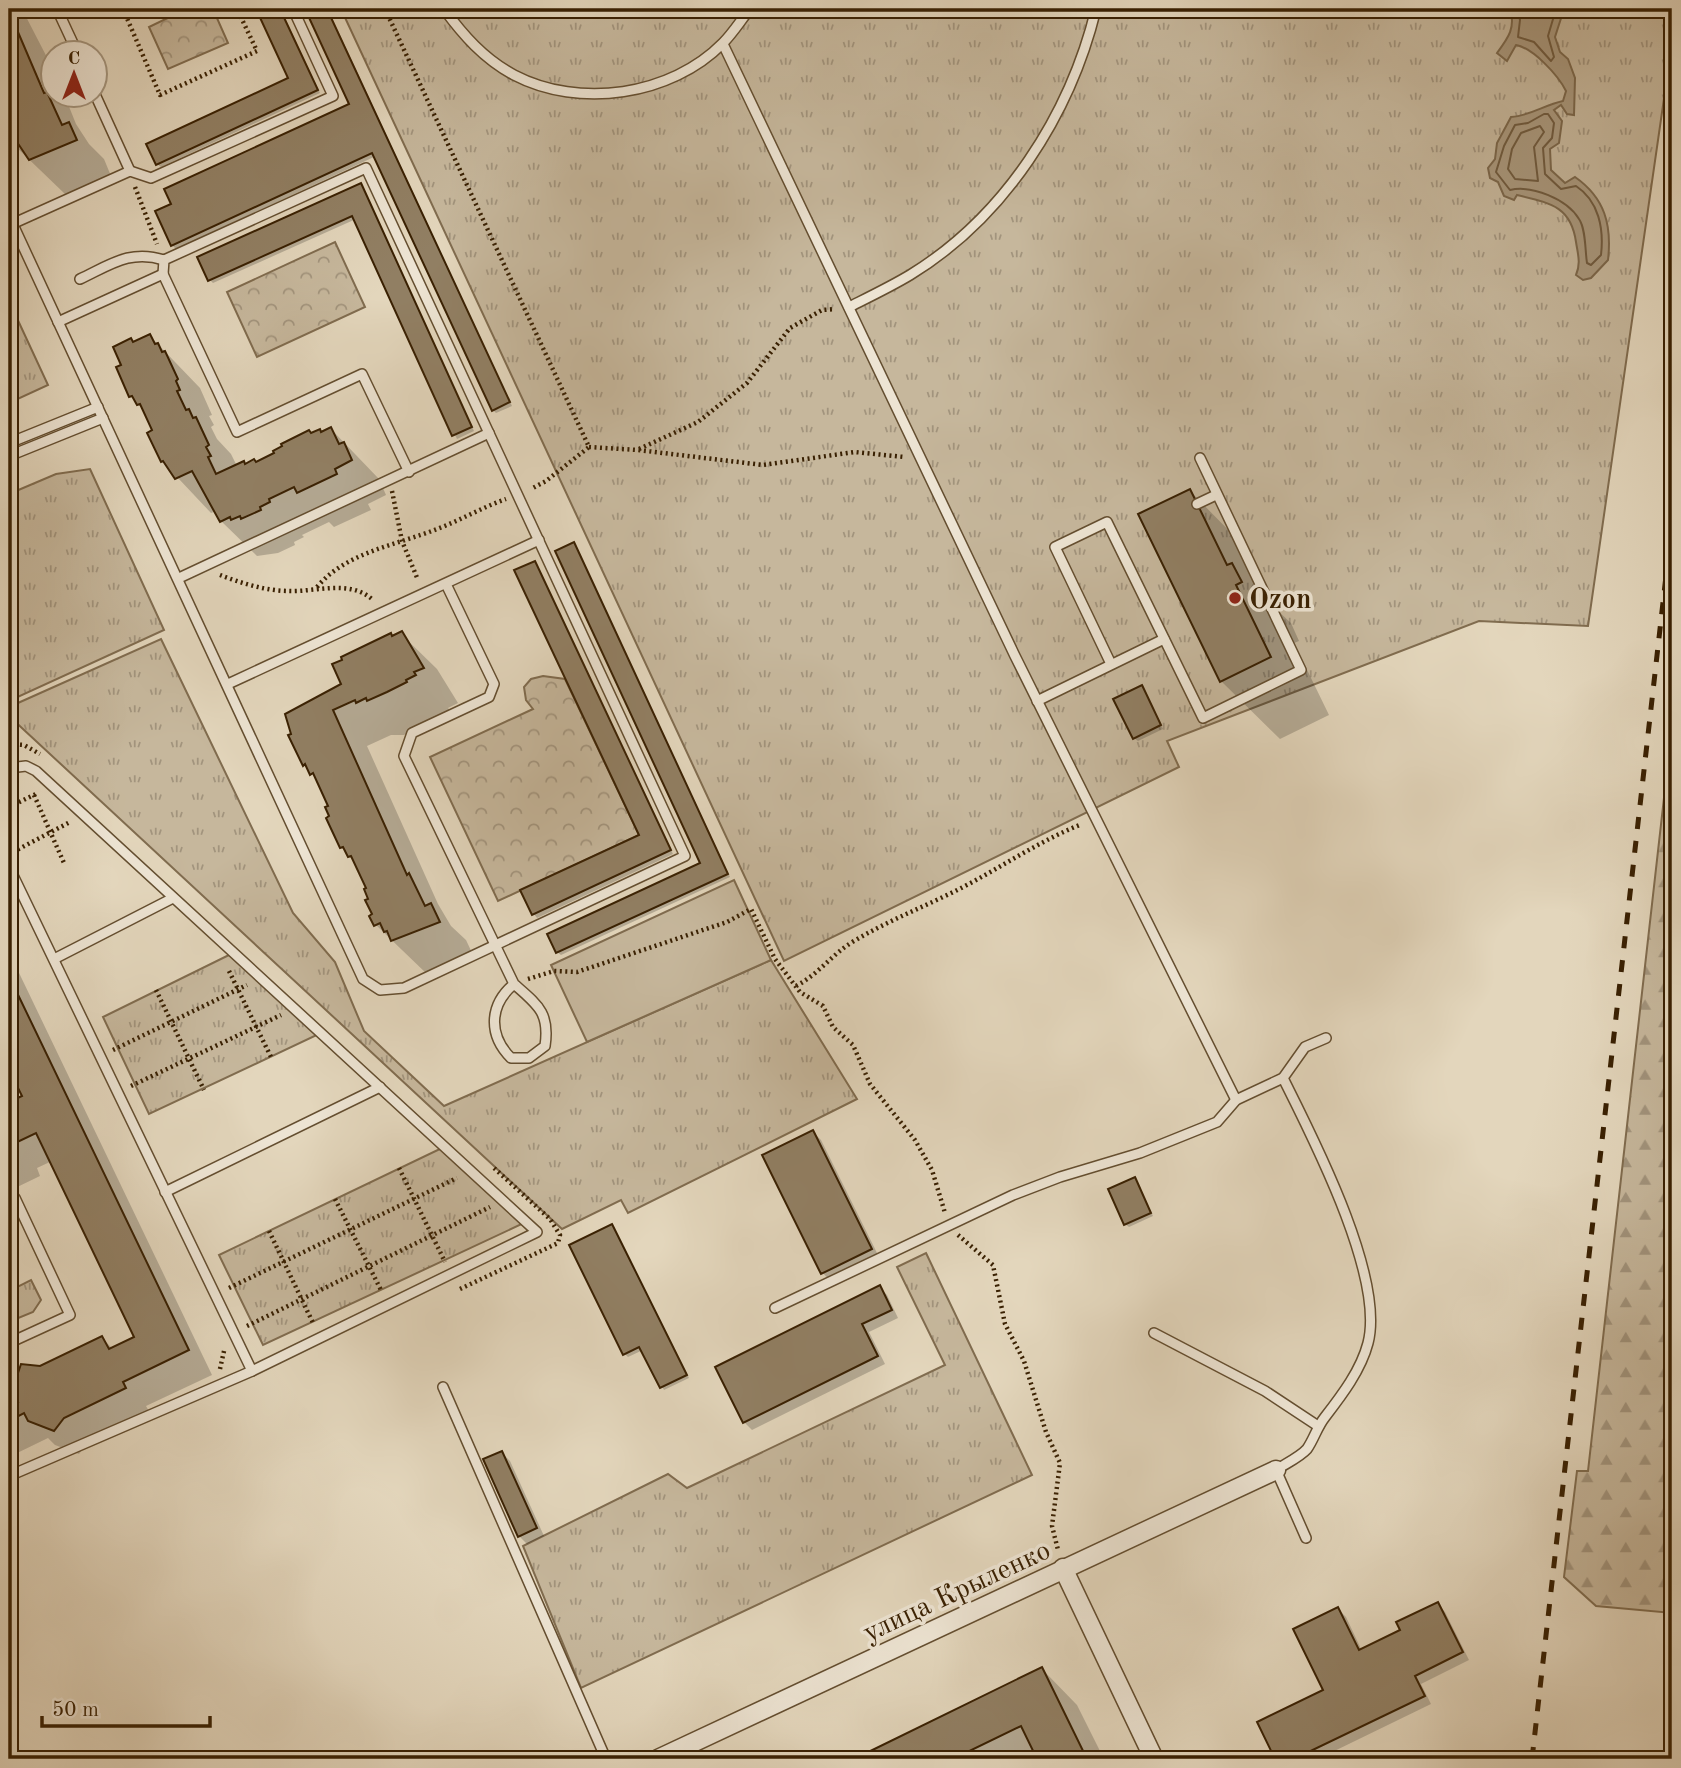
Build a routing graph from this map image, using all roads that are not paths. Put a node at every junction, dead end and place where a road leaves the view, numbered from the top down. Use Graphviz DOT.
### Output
graph roads {
  1 [pos="57,9"];
  2 [pos="293,9"];
  3 [pos="444,9"];
  4 [pos="750,9"];
  5 [pos="1096,9"];
  6 [pos="70,38"];
  7 [pos="723,44"];
  8 [pos="101,108"];
  9 [pos="130,171"];
  10 [pos="10,220"];
  11 [pos="164,260"];
  12 [pos="163,274"];
  13 [pos="79,279"];
  14 [pos="849,307"];
  15 [pos="58,322"];
  16 [pos="98,407"];
  17 [pos="103,418"];
  18 [pos="489,433"];
  19 [pos="9,443"];
  20 [pos="9,456"];
  21 [pos="1200,458"];
  22 [pos="409,472"];
  23 [pos="1216,495"];
  24 [pos="1197,504"];
  25 [pos="539,540"];
  26 [pos="179,578"];
  27 [pos="446,584"];
  28 [pos="1164,639"];
  29 [pos="1111,664"];
  30 [pos="228,684"];
  31 [pos="1037,701"];
  32 [pos="9,768"];
  33 [pos="9,867"];
  34 [pos="173,898"];
  35 [pos="494,944"];
  36 [pos="54,960"];
  37 [pos="514,984"];
  38 [pos="1326,1038"];
  39 [pos="1283,1078"];
  40 [pos="380,1087"];
  41 [pos="1236,1100"];
  42 [pos="165,1192"];
  43 [pos="9,1201"];
  44 [pos="775,1308"];
  45 [pos="1154,1333"];
  46 [pos="9,1343"];
  47 [pos="252,1371"];
  48 [pos="443,1387"];
  49 [pos="1318,1426"];
  50 [pos="1276,1470"];
  51 [pos="9,1476"];
  52 [pos="1306,1538"];
  53 [pos="1063,1568"];
  54 [pos="606,1759"];
  55 [pos="658,1759"];
  56 [pos="1154,1759"];
  1 -- 6 [label="lane"];
  2 -- 9 [label="lane"];
  3 -- 7 [label="lane"];
  4 -- 7 [label="lane"];
  5 -- 14 [label="lane"];
  7 -- 14 [label="lane"];
  8 -- 9 [label="lane"];
  9 -- 10 [label="lane"];
  10 -- 15 [label="lane"];
  11 -- 12 [label="lane"];
  11 -- 13 [label="lane"];
  11 -- 18 [label="lane"];
  12 -- 15 [label="lane"];
  12 -- 22 [label="lane"];
  14 -- 31 [label="lane"];
  15 -- 16 [label="lane"];
  16 -- 17 [label="lane"];
  16 -- 19 [label="lane"];
  17 -- 20 [label="lane"];
  17 -- 26 [label="lane"];
  18 -- 22 [label="lane"];
  18 -- 25 [label="lane"];
  21 -- 23 [label="lane"];
  22 -- 26 [label="lane"];
  23 -- 24 [label="lane"];
  23 -- 28 [label="lane"];
  25 -- 27 [label="lane"];
  25 -- 35 [label="lane"];
  26 -- 30 [label="lane"];
  27 -- 30 [label="lane"];
  27 -- 35 [label="lane"];
  28 -- 29 [label="lane"];
  28 -- 29 [label="lane"];
  29 -- 31 [label="lane"];
  30 -- 35 [label="lane"];
  31 -- 41 [label="lane"];
  32 -- 34 [label="lane"];
  33 -- 36 [label="lane"];
  34 -- 36 [label="lane"];
  34 -- 40 [label="lane"];
  35 -- 37 [label="lane"];
  36 -- 42 [label="lane"];
  37 -- 37 [label="lane"];
  38 -- 39 [label="lane"];
  39 -- 41 [label="lane"];
  39 -- 49 [label="lane"];
  40 -- 42 [label="lane"];
  40 -- 47 [label="lane"];
  41 -- 44 [label="lane"];
  42 -- 47 [label="lane"];
  43 -- 46 [label="lane"];
  45 -- 49 [label="lane"];
  47 -- 51 [label="lane"];
  48 -- 54 [label="lane"];
  49 -- 50 [label="lane"];
  50 -- 52 [label="lane"];
  50 -- 53 [label="street, улица Крыленко"];
  53 -- 55 [label="street, улица Крыленко"];
  53 -- 56 [label="street"];
}
